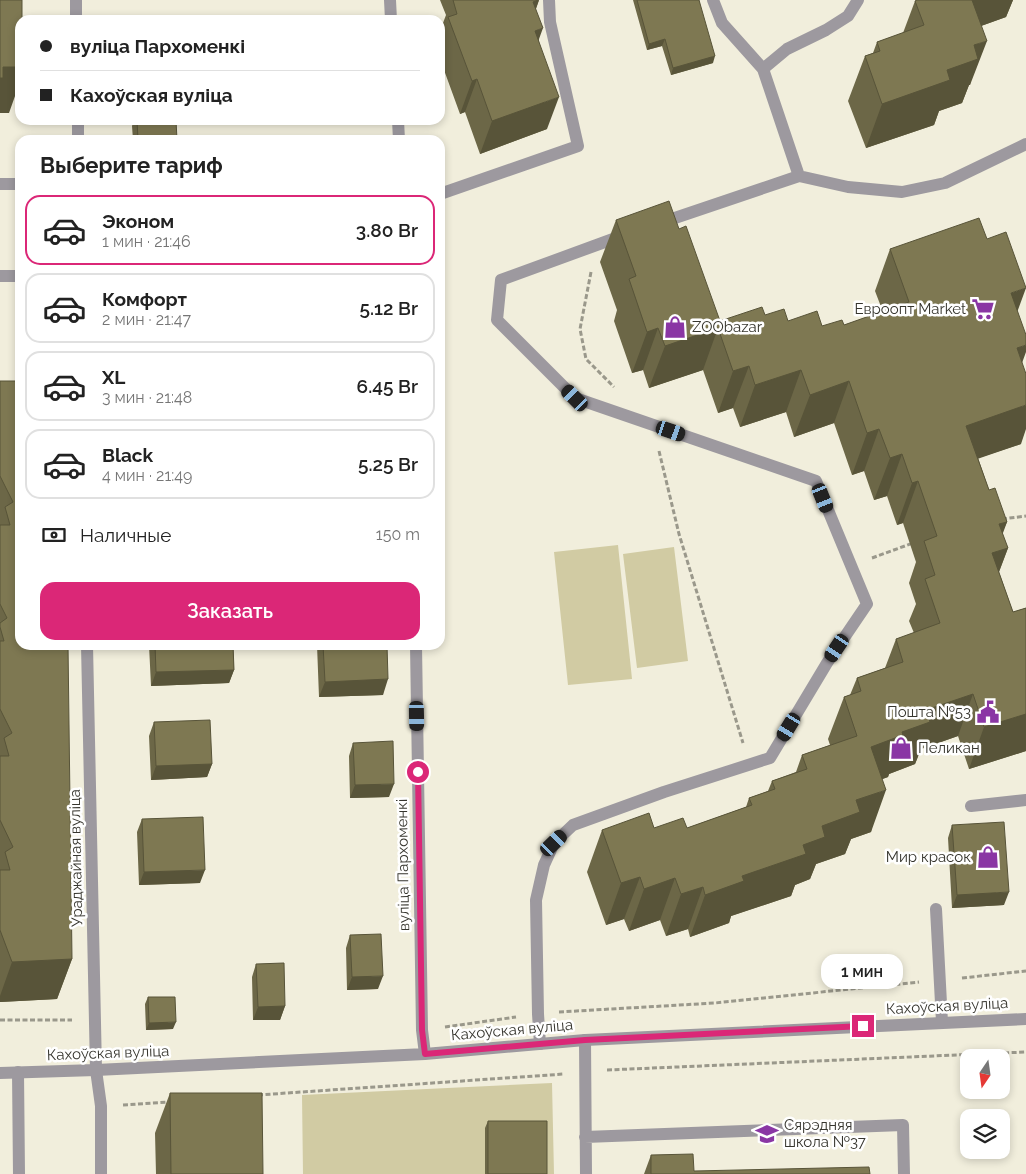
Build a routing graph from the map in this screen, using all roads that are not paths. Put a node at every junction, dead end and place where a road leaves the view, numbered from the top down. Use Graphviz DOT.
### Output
graph roads {
  1 [pos="76,0"];
  2 [pos="390,0"];
  3 [pos="549,0"];
  4 [pos="713,0"];
  5 [pos="858,0"];
  6 [pos="76,15"];
  7 [pos="391,15"];
  8 [pos="763,69"];
  9 [pos="1026,144"];
  10 [pos="800,176"];
  11 [pos="0,184"];
  12 [pos="15,184"];
  13 [pos="445,192"];
  14 [pos="652,226"];
  15 [pos="634,232"];
  16 [pos="0,276"];
  17 [pos="15,276"];
  18 [pos="87,650"];
  19 [pos="416,650"];
  20 [pos="1026,800"];
  21 [pos="971,806"];
  22 [pos="936,909"];
  23 [pos="1026,1019"];
  24 [pos="942,1022"];
  25 [pos="585,1040"];
  26 [pos="540,1044"];
  27 [pos="425,1054"];
  28 [pos="96,1070"];
  29 [pos="18,1072"];
  30 [pos="0,1073"];
  31 [pos="585,1137"];
  32 [pos="19,1174"];
  33 [pos="100,1174"];
  34 [pos="586,1174"];
  35 [pos="904,1174"];
  1 -- 6 [label="street"];
  2 -- 7 [label="street"];
  3 -- 13 [label="street"];
  4 -- 8 [label="street"];
  5 -- 8 [label="street"];
  8 -- 10 [label="street"];
  9 -- 10 [label="street"];
  10 -- 14 [label="street"];
  11 -- 12 [label="street"];
  15 -- 26 [label="street"];
  16 -- 17 [label="street"];
  18 -- 28 [label="street, Ураджайная вуліца"];
  19 -- 27 [label="street, вуліца Пархоменкі"];
  20 -- 21 [label="street"];
  22 -- 24 [label="street"];
  23 -- 24 [label="street, Кахоўская вуліца"];
  24 -- 25 [label="street, Кахоўская вуліца"];
  25 -- 26 [label="street, Кахоўская вуліца"];
  25 -- 31 [label="street"];
  26 -- 27 [label="street, Кахоўская вуліца"];
  27 -- 28 [label="street, Кахоўская вуліца"];
  28 -- 29 [label="street, Кахоўская вуліца"];
  28 -- 33 [label="street, Ураджайная вуліца"];
  29 -- 30 [label="street, Кахоўская вуліца"];
  29 -- 32 [label="street"];
  31 -- 34 [label="street"];
  31 -- 35 [label="street"];
}
